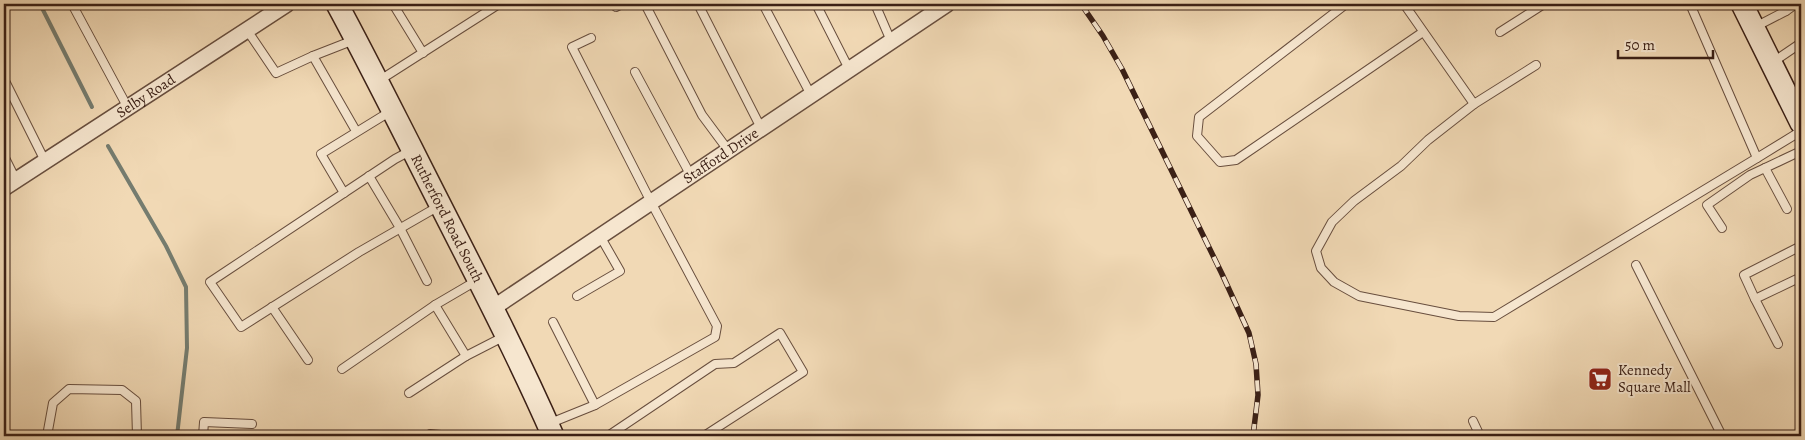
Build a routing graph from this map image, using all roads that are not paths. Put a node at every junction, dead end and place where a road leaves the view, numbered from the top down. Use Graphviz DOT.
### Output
graph roads {
  1 [pos="72,4"];
  2 [pos="287,4"];
  3 [pos="337,4"];
  4 [pos="393,4"];
  5 [pos="499,4"];
  6 [pos="645,4"];
  7 [pos="698,4"];
  8 [pos="764,4"];
  9 [pos="816,4"];
  10 [pos="875,4"];
  11 [pos="947,4"];
  12 [pos="1346,4"];
  13 [pos="1404,4"];
  14 [pos="1544,4"];
  15 [pos="1690,4"];
  16 [pos="1742,4"];
  17 [pos="1796,4"];
  18 [pos="1784,7"];
  19 [pos="931,8"];
  20 [pos="1754,27"];
  21 [pos="247,30"];
  22 [pos="1423,32"];
  23 [pos="1500,32"];
  24 [pos="591,38"];
  25 [pos="356,39"];
  26 [pos="892,41"];
  27 [pos="1801,43"];
  28 [pos="423,52"];
  29 [pos="313,56"];
  30 [pos="1772,63"];
  31 [pos="1536,65"];
  32 [pos="849,69"];
  33 [pos="635,72"];
  34 [pos="4,79"];
  35 [pos="378,81"];
  36 [pos="811,95"];
  37 [pos="1474,104"];
  38 [pos="128,108"];
  39 [pos="393,110"];
  40 [pos="1801,123"];
  41 [pos="761,128"];
  42 [pos="356,131"];
  43 [pos="1801,131"];
  44 [pos="412,150"];
  45 [pos="728,150"];
  46 [pos="1801,150"];
  47 [pos="4,156"];
  48 [pos="1758,158"];
  49 [pos="45,161"];
  50 [pos="1765,168"];
  51 [pos="369,176"];
  52 [pos="691,176"];
  53 [pos="10,184"];
  54 [pos="344,193"];
  55 [pos="651,202"];
  56 [pos="441,204"];
  57 [pos="1787,209"];
  58 [pos="400,228"];
  59 [pos="1722,228"];
  60 [pos="600,236"];
  61 [pos="1801,246"];
  62 [pos="1636,266"];
  63 [pos="1801,277"];
  64 [pos="479,280"];
  65 [pos="427,282"];
  66 [pos="577,296"];
  67 [pos="1755,299"];
  68 [pos="435,305"];
  69 [pos="272,307"];
  70 [pos="493,308"];
  71 [pos="554,322"];
  72 [pos="506,335"];
  73 [pos="1778,344"];
  74 [pos="466,356"];
  75 [pos="308,360"];
  76 [pos="342,369"];
  77 [pos="409,393"];
  78 [pos="595,405"];
  79 [pos="1473,421"];
  80 [pos="252,424"];
  81 [pos="550,430"];
  82 [pos="430,434"];
  83 [pos="47,436"];
  84 [pos="137,436"];
  85 [pos="203,436"];
  86 [pos="452,436"];
  87 [pos="608,436"];
  88 [pos="704,436"];
  89 [pos="1480,436"];
  90 [pos="1722,436"];
  1 -- 38 [label="lane"];
  2 -- 21 [label="street, Selby Road"];
  3 -- 25 [label="street, Rutherford Road South"];
  4 -- 28 [label="lane"];
  5 -- 28 [label="lane"];
  6 -- 45 [label="lane"];
  7 -- 41 [label="lane"];
  8 -- 36 [label="lane"];
  9 -- 32 [label="lane"];
  10 -- 26 [label="lane"];
  11 -- 19 [label="street, Stafford Drive"];
  12 -- 22 [label="lane"];
  13 -- 22 [label="lane"];
  14 -- 23 [label="lane"];
  15 -- 48 [label="lane"];
  16 -- 20 [label="street"];
  17 -- 18 [label="lane"];
  18 -- 20 [label="lane"];
  19 -- 26 [label="street, Stafford Drive"];
  20 -- 30 [label="street"];
  21 -- 29 [label="lane"];
  21 -- 38 [label="street, Selby Road"];
  22 -- 37 [label="lane"];
  24 -- 55 [label="lane"];
  25 -- 29 [label="lane"];
  25 -- 35 [label="street, Rutherford Road South"];
  26 -- 32 [label="street, Stafford Drive"];
  27 -- 30 [label="lane"];
  28 -- 35 [label="lane"];
  29 -- 42 [label="lane"];
  30 -- 40 [label="street"];
  31 -- 37 [label="lane"];
  32 -- 36 [label="street, Stafford Drive"];
  33 -- 52 [label="lane"];
  34 -- 49 [label="lane"];
  35 -- 39 [label="street, Rutherford Road South"];
  36 -- 41 [label="street, Stafford Drive"];
  37 -- 48 [label="lane"];
  38 -- 49 [label="street, Selby Road"];
  39 -- 42 [label="lane"];
  39 -- 44 [label="street, Rutherford Road South"];
  41 -- 45 [label="street, Stafford Drive"];
  42 -- 54 [label="lane"];
  43 -- 48 [label="lane"];
  44 -- 51 [label="lane"];
  44 -- 56 [label="street, Rutherford Road South"];
  45 -- 52 [label="street, Stafford Drive"];
  46 -- 50 [label="lane"];
  47 -- 53 [label="lane"];
  49 -- 53 [label="street, Selby Road"];
  50 -- 57 [label="lane"];
  50 -- 59 [label="lane"];
  51 -- 54 [label="lane"];
  51 -- 58 [label="lane"];
  52 -- 55 [label="street, Stafford Drive"];
  54 -- 69 [label="lane"];
  55 -- 60 [label="street, Stafford Drive"];
  55 -- 78 [label="lane"];
  56 -- 58 [label="lane"];
  56 -- 64 [label="street, Rutherford Road South"];
  58 -- 65 [label="lane"];
  58 -- 69 [label="lane"];
  60 -- 66 [label="lane"];
  60 -- 70 [label="street, Stafford Drive"];
  61 -- 67 [label="lane"];
  62 -- 90 [label="lane"];
  63 -- 67 [label="lane"];
  64 -- 68 [label="lane"];
  64 -- 70 [label="street, Rutherford Road South"];
  67 -- 73 [label="lane"];
  68 -- 74 [label="lane"];
  68 -- 76 [label="lane"];
  69 -- 75 [label="lane"];
  70 -- 72 [label="street, Rutherford Road South"];
  71 -- 78 [label="lane"];
  72 -- 74 [label="lane"];
  72 -- 81 [label="street, Rutherford Road South"];
  74 -- 77 [label="lane"];
  78 -- 81 [label="lane"];
  79 -- 89 [label="lane"];
  80 -- 85 [label="lane"];
  82 -- 86 [label="lane"];
  83 -- 84 [label="lane"];
  87 -- 88 [label="lane"];
}
